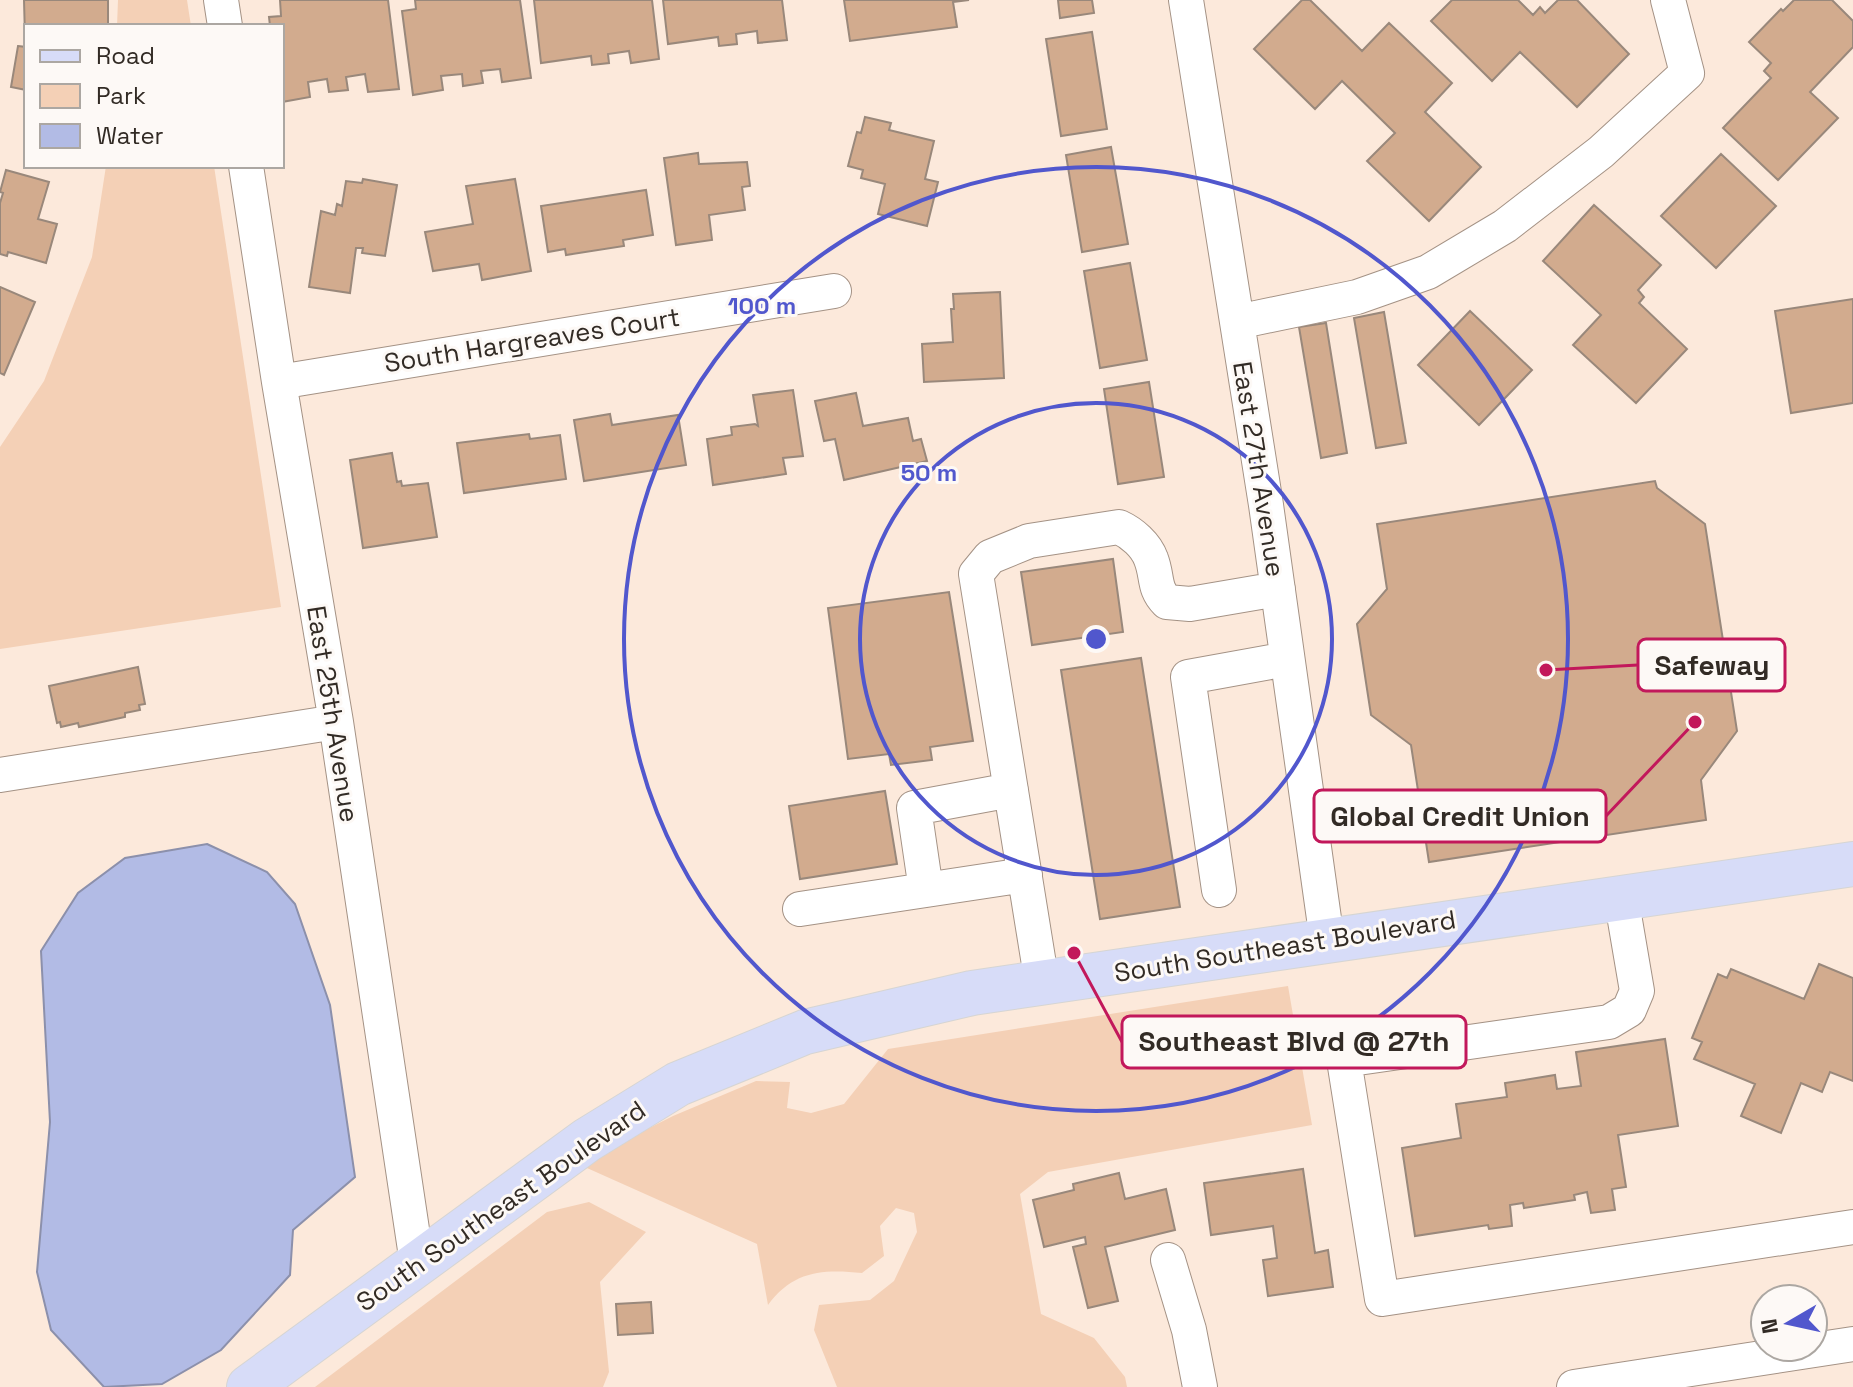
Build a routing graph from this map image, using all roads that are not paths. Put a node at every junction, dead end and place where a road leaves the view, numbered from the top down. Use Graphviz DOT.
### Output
graph roads {
  1 [pos="221,0"];
  2 [pos="1186,0"];
  3 [pos="1668,0"];
  4 [pos="225,24"];
  5 [pos="246,168"];
  6 [pos="834,291"];
  7 [pos="1237,322"];
  8 [pos="279,382"];
  9 [pos="1278,589"];
  10 [pos="1287,659"];
  11 [pos="336,722"];
  12 [pos="0,775"];
  13 [pos="1011,790"];
  14 [pos="1853,864"];
  15 [pos="1025,875"];
  16 [pos="926,890"];
  17 [pos="1219,890"];
  18 [pos="1621,897"];
  19 [pos="800,909"];
  20 [pos="1327,940"];
  21 [pos="1042,983"];
  22 [pos="1853,1227"];
  23 [pos="1168,1260"];
  24 [pos="417,1263"];
  25 [pos="1853,1344"];
  26 [pos="249,1387"];
  27 [pos="1200,1387"];
  28 [pos="1574,1387"];
  1 -- 4 [label="street"];
  2 -- 7 [label="street, East 27th Avenue"];
  3 -- 7 [label="street"];
  5 -- 8 [label="street, East 25th Avenue"];
  6 -- 8 [label="street, South Hargreaves Court"];
  7 -- 9 [label="street, East 27th Avenue"];
  8 -- 11 [label="street, East 25th Avenue"];
  9 -- 10 [label="street, East 27th Avenue"];
  9 -- 13 [label="street"];
  10 -- 17 [label="street"];
  10 -- 20 [label="street, East 27th Avenue"];
  11 -- 12 [label="street"];
  11 -- 24 [label="street, East 25th Avenue"];
  13 -- 15 [label="street"];
  13 -- 16 [label="street"];
  14 -- 18 [label="main road, South Southeast Boulevard"];
  15 -- 16 [label="street"];
  15 -- 21 [label="street"];
  16 -- 19 [label="street"];
  18 -- 20 [label="main road, South Southeast Boulevard"];
  18 -- 22 [label="street"];
  20 -- 21 [label="main road, South Southeast Boulevard"];
  21 -- 24 [label="main road, South Southeast Boulevard"];
  23 -- 27 [label="street"];
  24 -- 26 [label="main road, South Southeast Boulevard"];
  25 -- 28 [label="street"];
}
